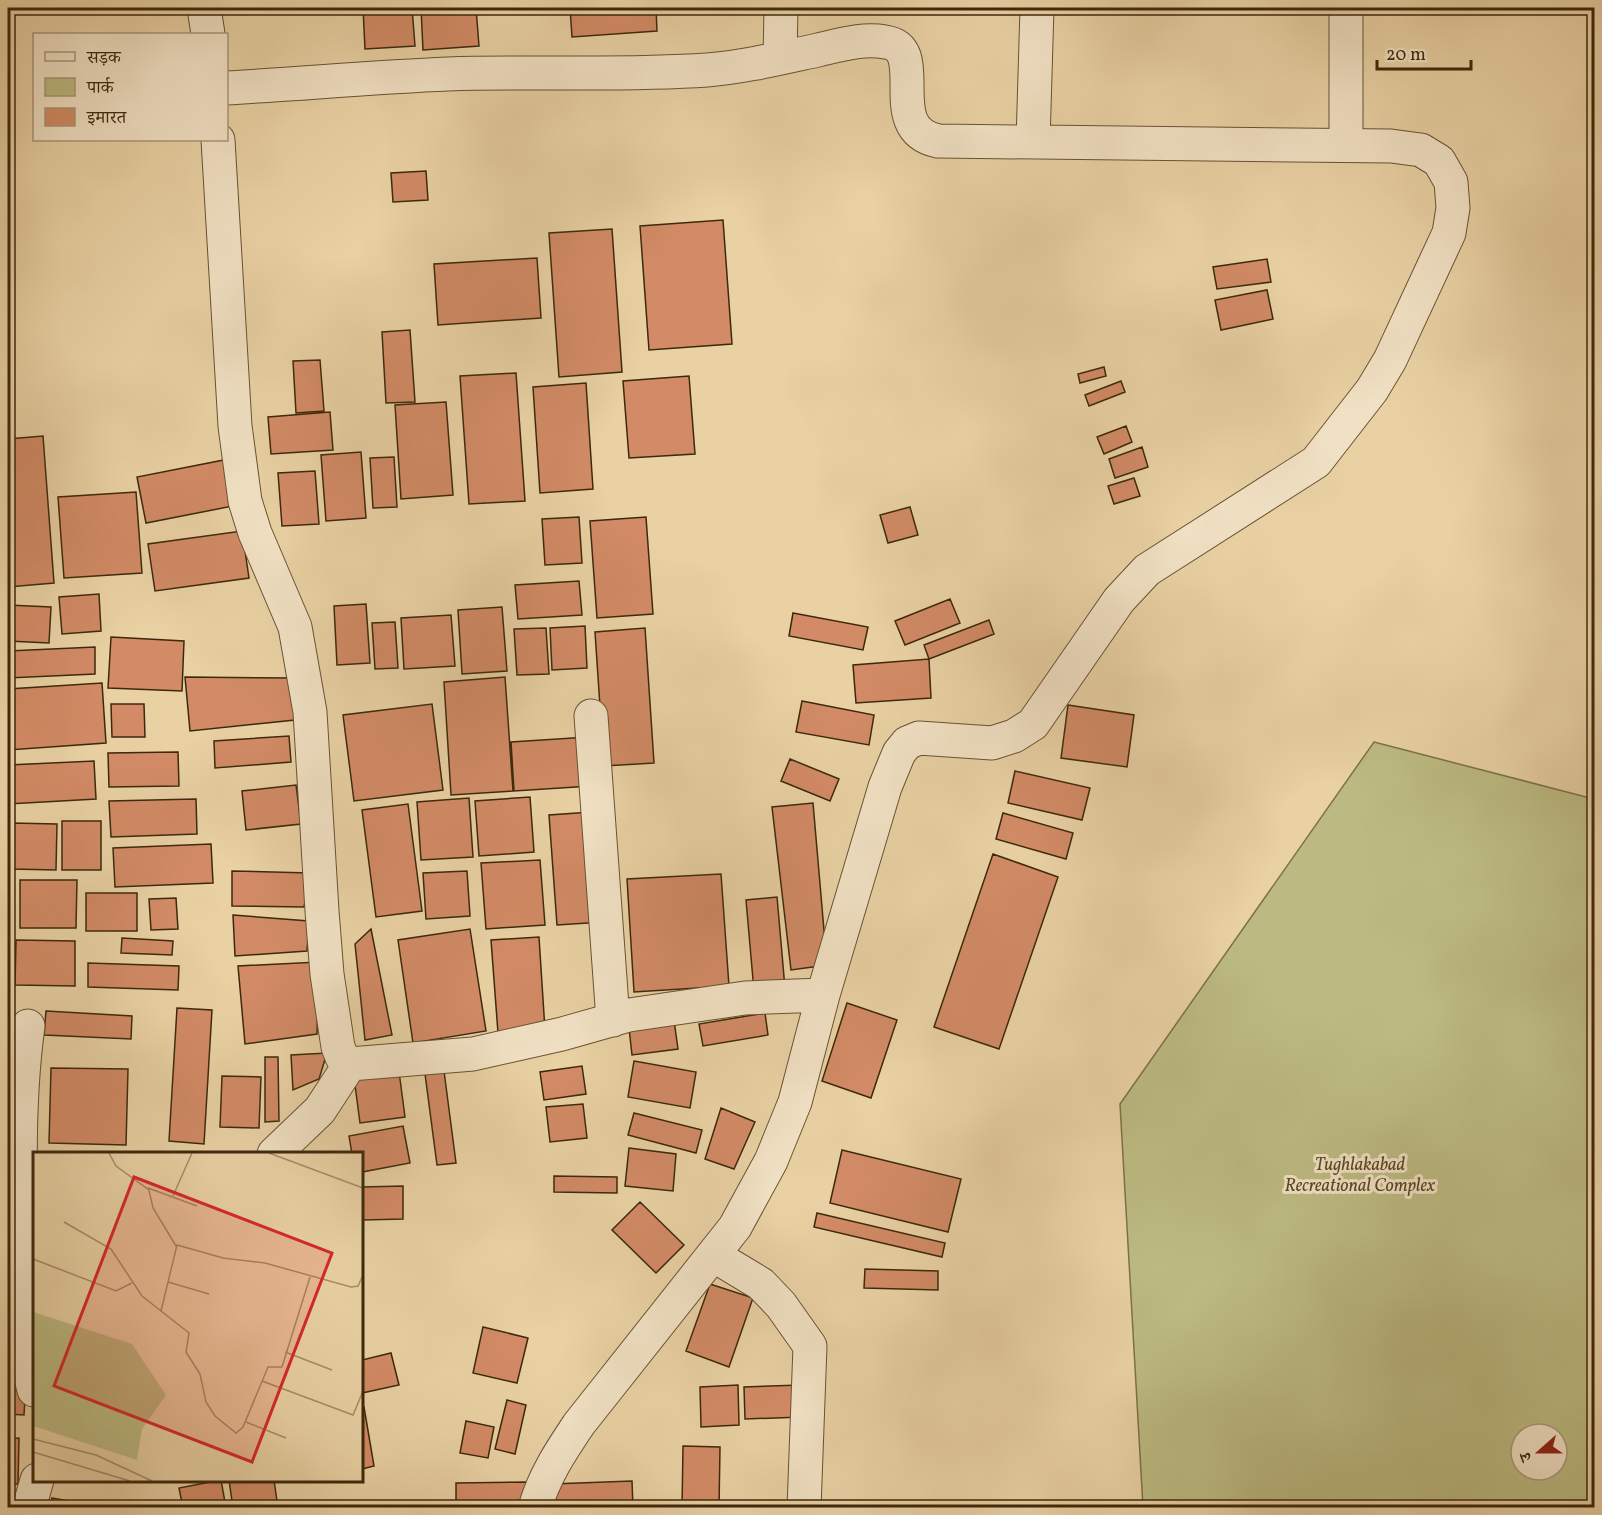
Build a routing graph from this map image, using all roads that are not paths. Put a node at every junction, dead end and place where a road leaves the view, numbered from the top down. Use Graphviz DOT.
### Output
graph roads {
  1 [pos="204,8"];
  2 [pos="781,8"];
  3 [pos="1037,8"];
  4 [pos="1346,8"];
  5 [pos="208,33"];
  6 [pos="780,58"];
  7 [pos="228,88"];
  8 [pos="218,141"];
  9 [pos="1033,142"];
  10 [pos="1346,145"];
  11 [pos="591,716"];
  12 [pos="823,995"];
  13 [pos="613,1020"];
  14 [pos="28,1026"];
  15 [pos="350,1064"];
  16 [pos="276,1152"];
  17 [pos="15,1208"];
  18 [pos="713,1255"];
  19 [pos="33,1386"];
  20 [pos="36,1482"];
  21 [pos="29,1508"];
  22 [pos="535,1508"];
  23 [pos="804,1508"];
  1 -- 5 [label="street"];
  2 -- 6 [label="street"];
  3 -- 9 [label="street"];
  4 -- 10 [label="street"];
  6 -- 7 [label="street"];
  6 -- 9 [label="street"];
  8 -- 15 [label="street"];
  9 -- 10 [label="street"];
  10 -- 12 [label="street"];
  11 -- 13 [label="street"];
  12 -- 13 [label="street"];
  12 -- 18 [label="street"];
  13 -- 15 [label="street"];
  14 -- 17 [label="street"];
  15 -- 16 [label="street"];
  17 -- 19 [label="street"];
  18 -- 22 [label="street"];
  18 -- 23 [label="street"];
  20 -- 21 [label="street"];
}
